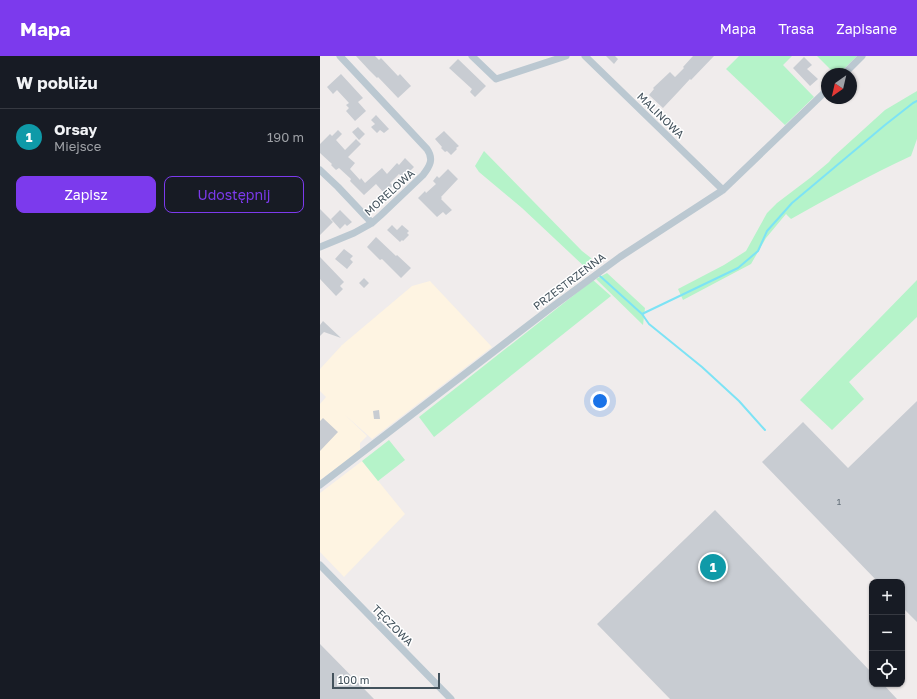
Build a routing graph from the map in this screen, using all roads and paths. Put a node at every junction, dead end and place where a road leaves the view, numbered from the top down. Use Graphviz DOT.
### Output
graph roads {
  1 [pos="340,56"];
  2 [pos="472,56"];
  3 [pos="566,56"];
  4 [pos="585,56"];
  5 [pos="862,56"];
  6 [pos="850,68"];
  7 [pos="821,96"];
  8 [pos="320,170"];
  9 [pos="723,190"];
  10 [pos="372,223"];
  11 [pos="320,247"];
  12 [pos="320,485"];
  13 [pos="320,565"];
  14 [pos="451,699"];
  1 -- 10 [label="street, MORELOWA"];
  2 -- 3 [label="street"];
  4 -- 9 [label="street, MALINOWA"];
  5 -- 6 [label="street"];
  7 -- 9 [label="street, PRZESTRZENNA"];
  8 -- 10 [label="street"];
  9 -- 12 [label="street, PRZESTRZENNA"];
  10 -- 11 [label="street, MORELOWA"];
  13 -- 14 [label="street, TĘCZOWA"];
}
